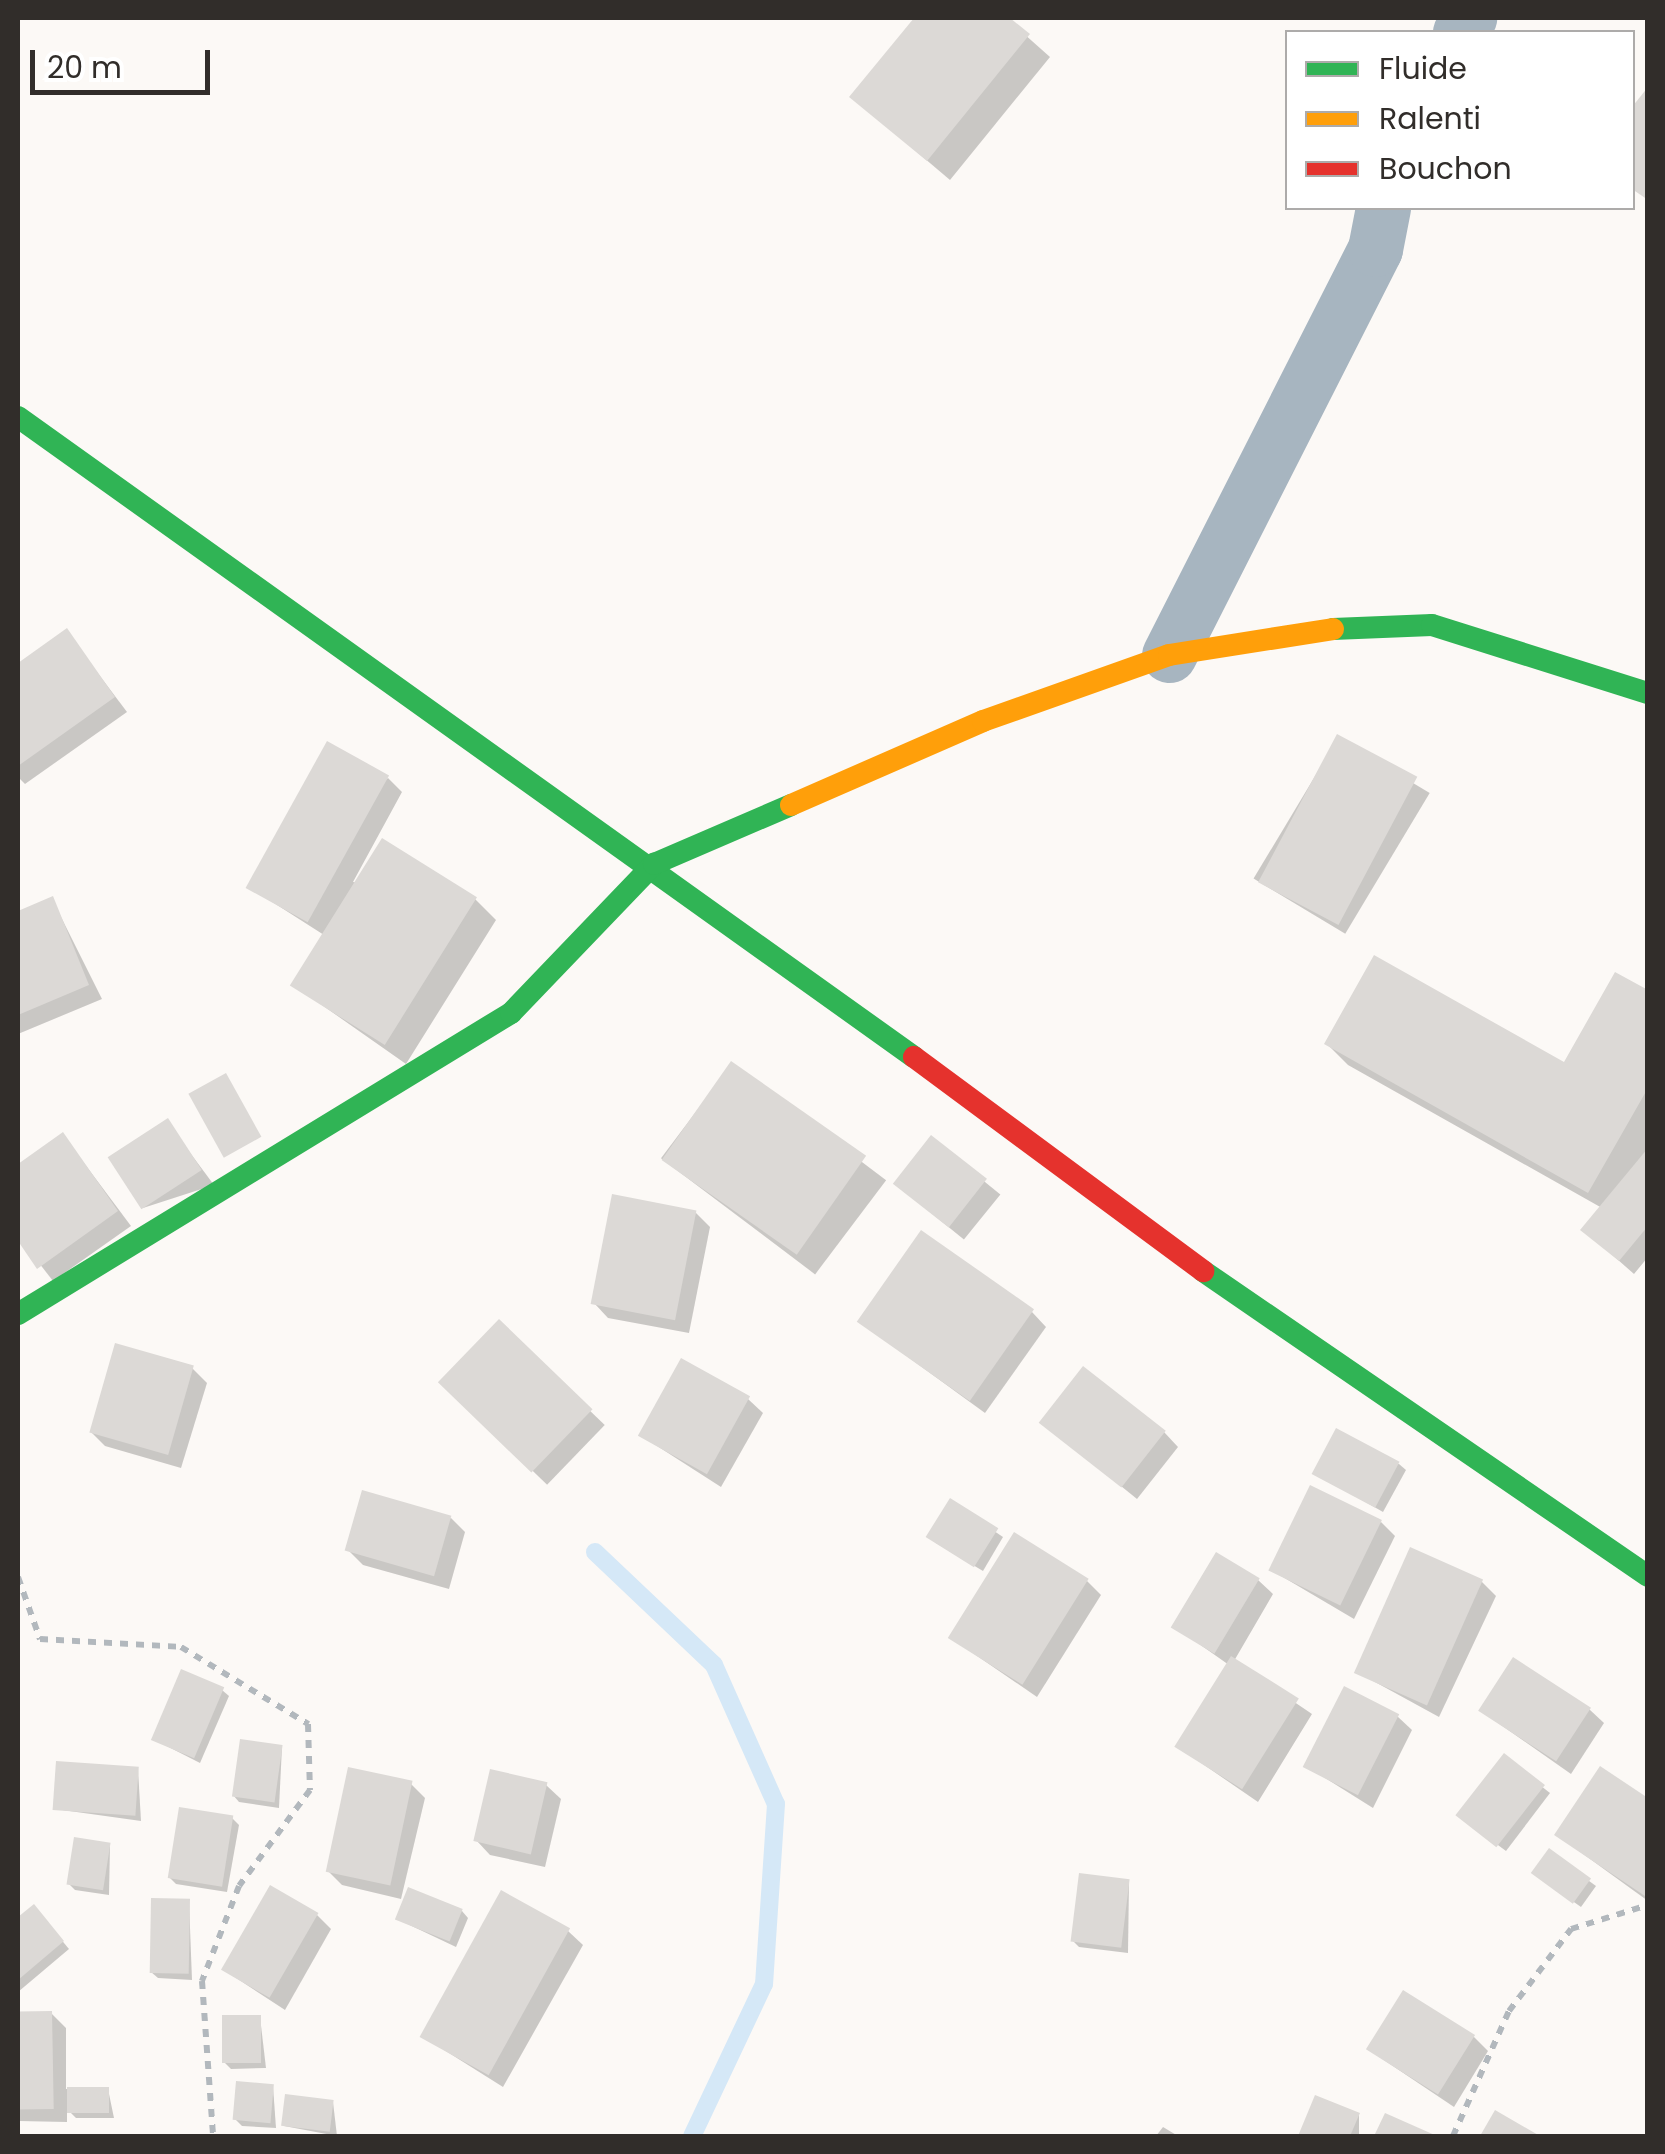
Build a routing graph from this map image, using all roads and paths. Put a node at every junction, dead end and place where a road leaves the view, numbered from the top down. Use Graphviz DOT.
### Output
graph roads {
  1 [pos="1383,210"];
  2 [pos="18,417"];
  3 [pos="1169,655"];
  4 [pos="1648,693"];
  5 [pos="654,864"];
  6 [pos="18,1314"];
  7 [pos="1648,1576"];
  8 [pos="18,1577"];
  9 [pos="1648,1905"];
  10 [pos="214,2136"];
  11 [pos="1453,2136"];
  1 -- 3 [label="street"];
  2 -- 5 [label="street"];
  3 -- 4 [label="street"];
  3 -- 5 [label="street"];
  5 -- 6 [label="street"];
  5 -- 7 [label="street"];
  8 -- 10 [label="path"];
  9 -- 11 [label="path"];
}
